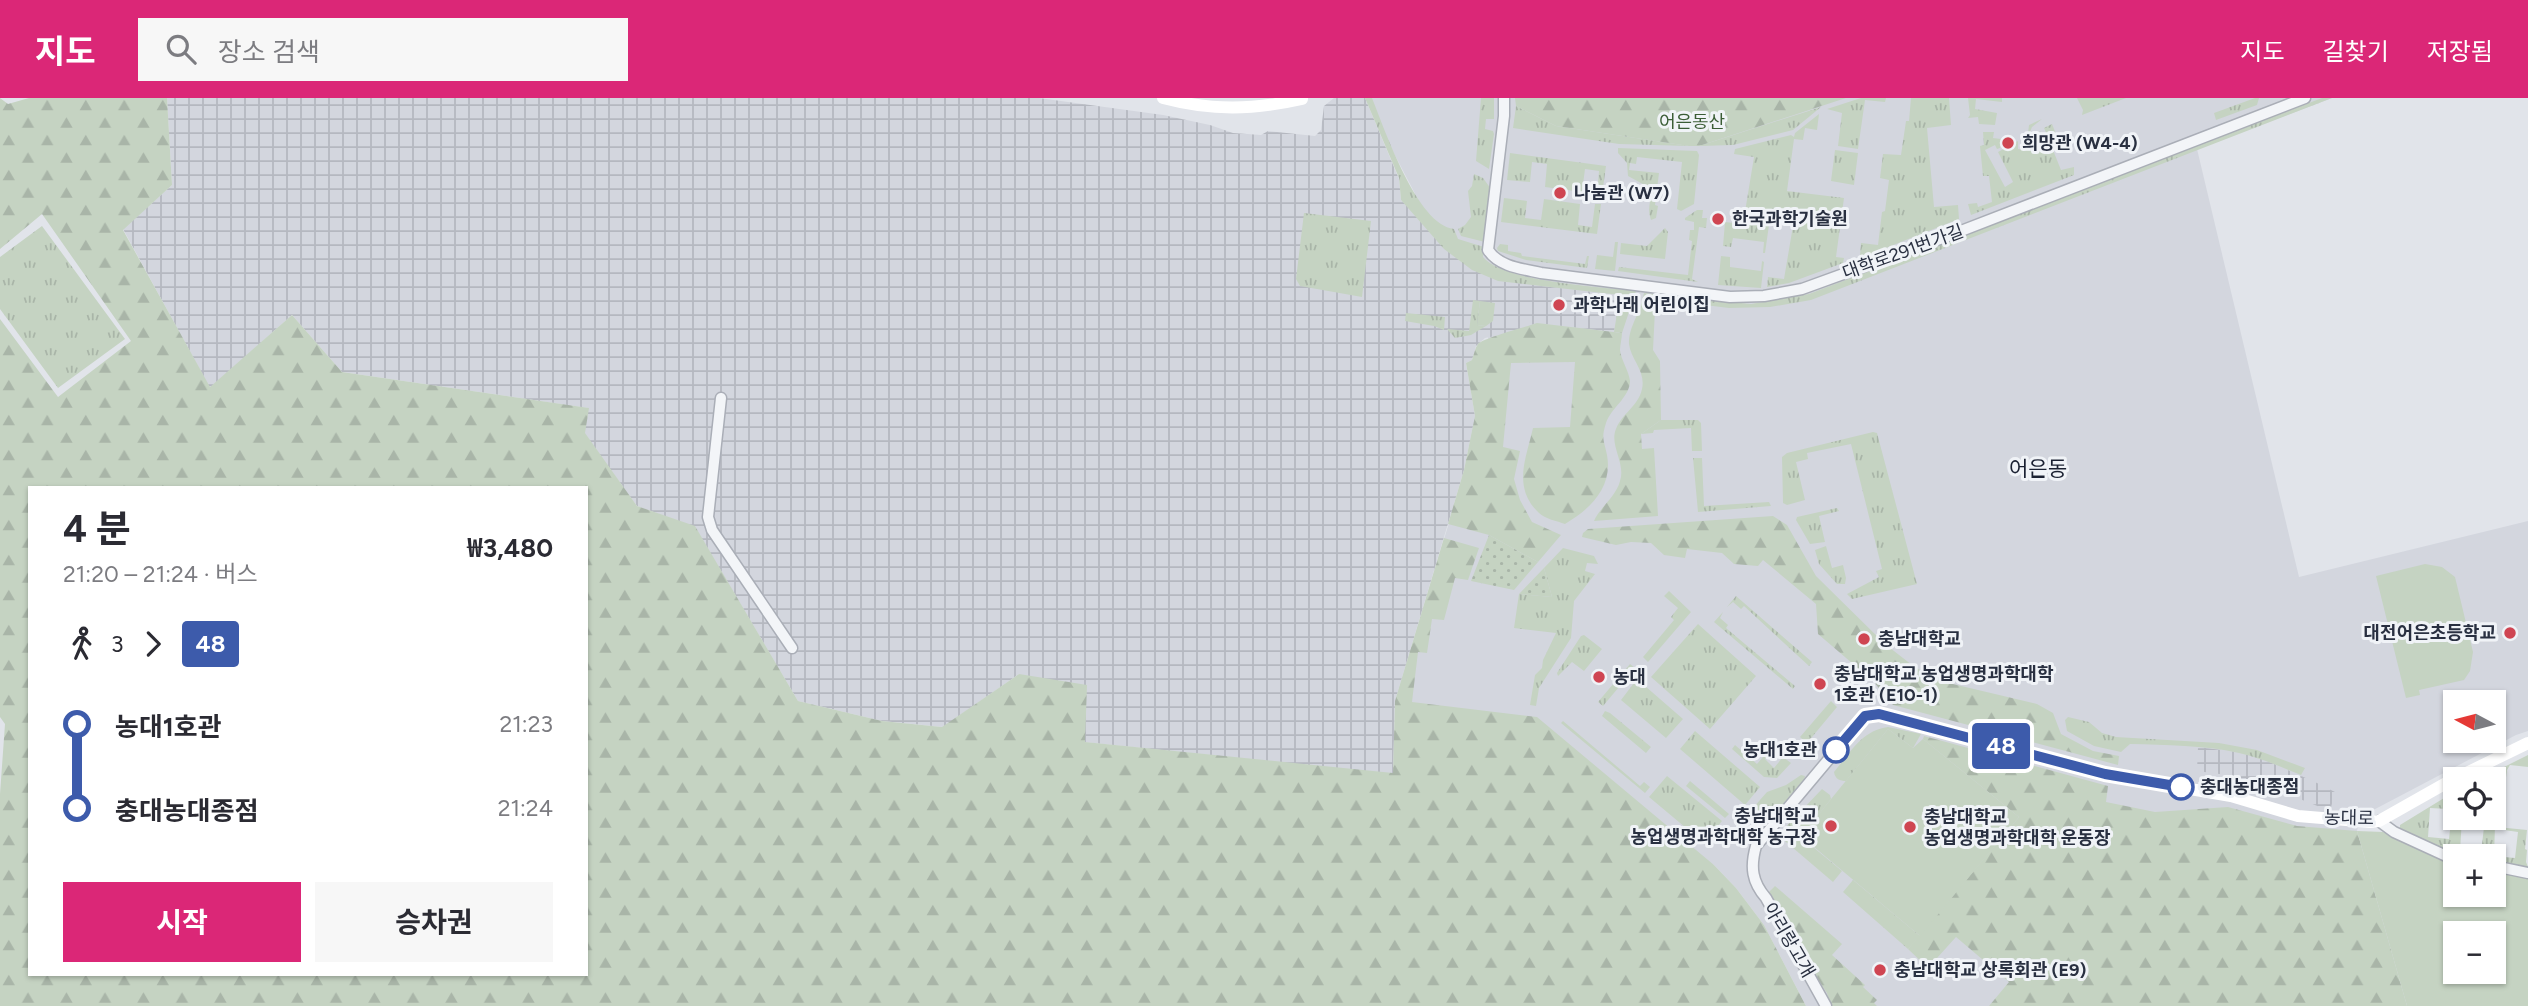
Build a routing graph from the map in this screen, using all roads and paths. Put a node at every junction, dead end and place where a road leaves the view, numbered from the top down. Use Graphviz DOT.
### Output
graph roads {
  1 [pos="1163,98"];
  2 [pos="1504,98"];
  3 [pos="2305,98"];
  4 [pos="1302,99"];
  5 [pos="721,398"];
  6 [pos="792,648"];
  7 [pos="2528,743"];
  8 [pos="2155,783"];
  9 [pos="2379,821"];
  10 [pos="2443,855"];
  11 [pos="2506,868"];
  12 [pos="2528,873"];
  13 [pos="1826,1006"];
  1 -- 4 [label="street"];
  2 -- 3 [label="street, 대학로291번가길"];
  5 -- 6 [label="street"];
  7 -- 9 [label="street, 농대로"];
  8 -- 9 [label="street, 농대로"];
  8 -- 13 [label="street, 아리랑고개"];
  9 -- 10 [label="street"];
  11 -- 12 [label="street"];
}
